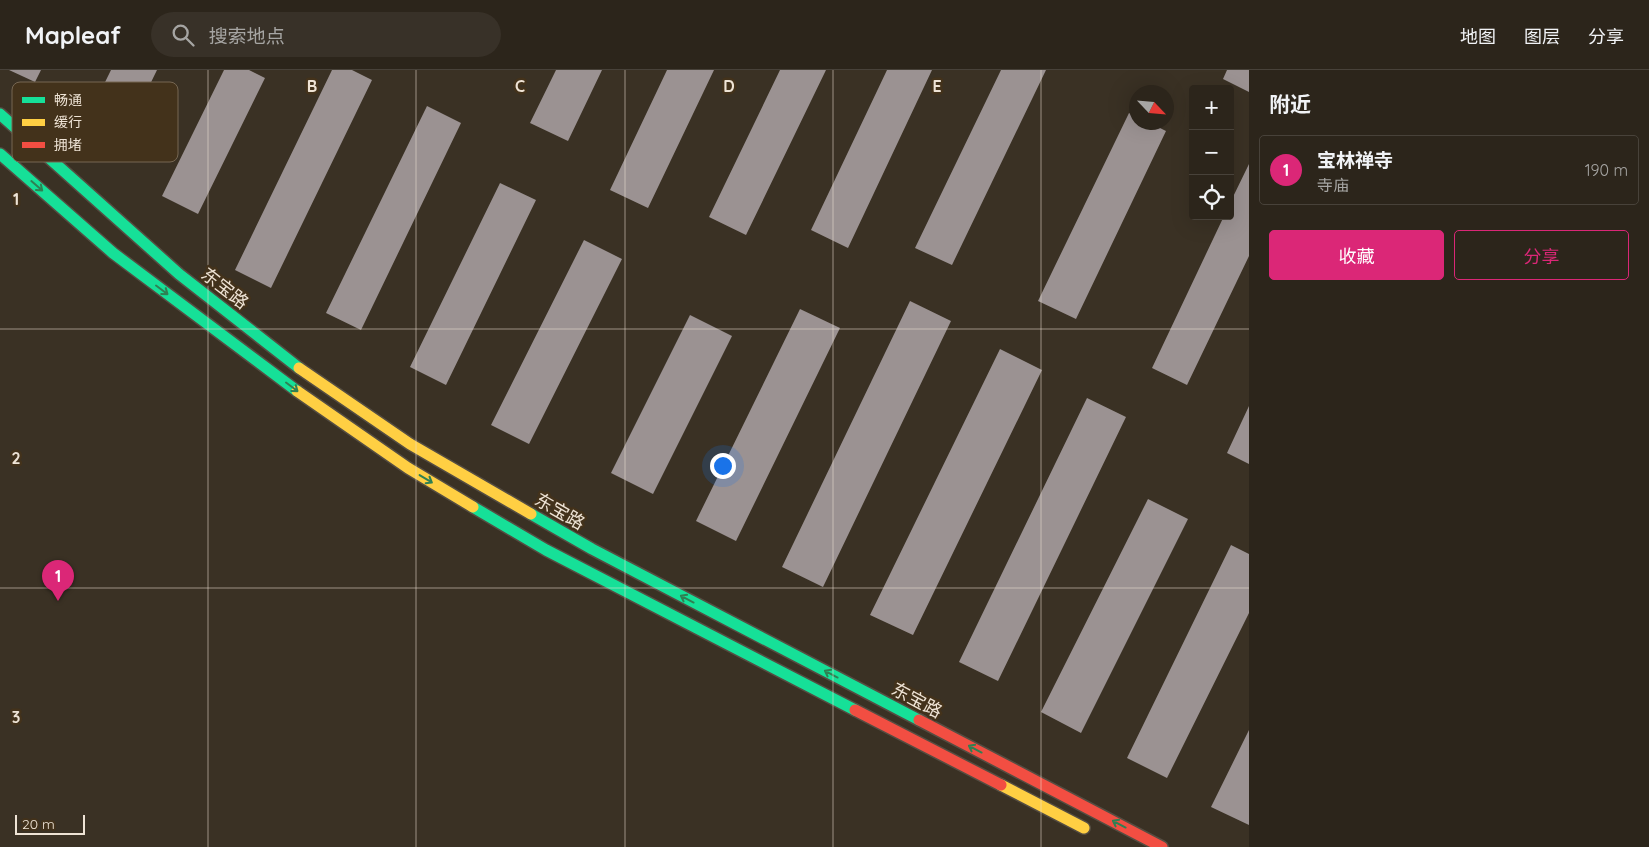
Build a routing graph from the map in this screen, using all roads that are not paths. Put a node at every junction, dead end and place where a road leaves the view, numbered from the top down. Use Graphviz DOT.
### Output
graph roads {
  1 [pos="0,114"];
  2 [pos="12,125"];
  3 [pos="0,154"];
  4 [pos="54,162"];
  5 [pos="1095,833"];
  6 [pos="1162,847"];
  2 -- 1 [label="street, 东宝路, one-way"];
  3 -- 5 [label="street, 东宝路, one-way"];
  6 -- 4 [label="street, 东宝路, one-way"];
}
